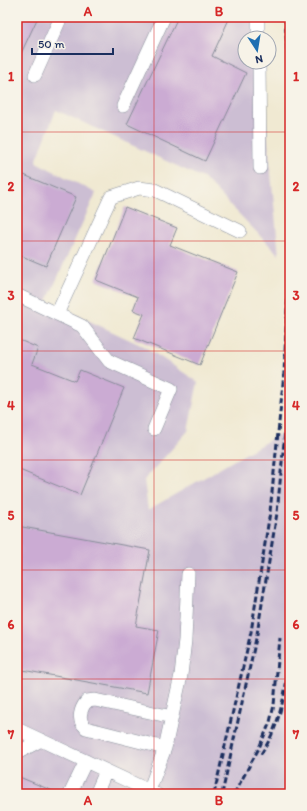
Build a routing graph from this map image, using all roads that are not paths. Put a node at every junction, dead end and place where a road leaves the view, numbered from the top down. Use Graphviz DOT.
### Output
graph roads {
  1 [pos="61,17"];
  2 [pos="164,17"];
  3 [pos="258,17"];
  4 [pos="258,30"];
  5 [pos="258,70"];
  6 [pos="35,75"];
  7 [pos="123,106"];
  8 [pos="260,168"];
  9 [pos="240,231"];
  10 [pos="17,295"];
  11 [pos="57,314"];
  12 [pos="154,429"];
  13 [pos="188,574"];
  14 [pos="172,717"];
  15 [pos="17,729"];
  16 [pos="41,740"];
  17 [pos="165,748"];
  18 [pos="17,753"];
  19 [pos="86,761"];
  20 [pos="106,771"];
  21 [pos="152,792"];
  22 [pos="70,794"];
  23 [pos="96,794"];
  1 -- 6 [label="street"];
  2 -- 7 [label="street"];
  3 -- 4 [label="street"];
  5 -- 8 [label="street"];
  9 -- 11 [label="street"];
  10 -- 11 [label="street"];
  11 -- 12 [label="street"];
  13 -- 14 [label="street"];
  14 -- 17 [label="street"];
  14 -- 17 [label="street"];
  15 -- 16 [label="street"];
  16 -- 18 [label="street"];
  16 -- 19 [label="street"];
  17 -- 21 [label="street"];
  19 -- 20 [label="street"];
  19 -- 22 [label="street"];
  20 -- 21 [label="street"];
  20 -- 23 [label="street"];
}
